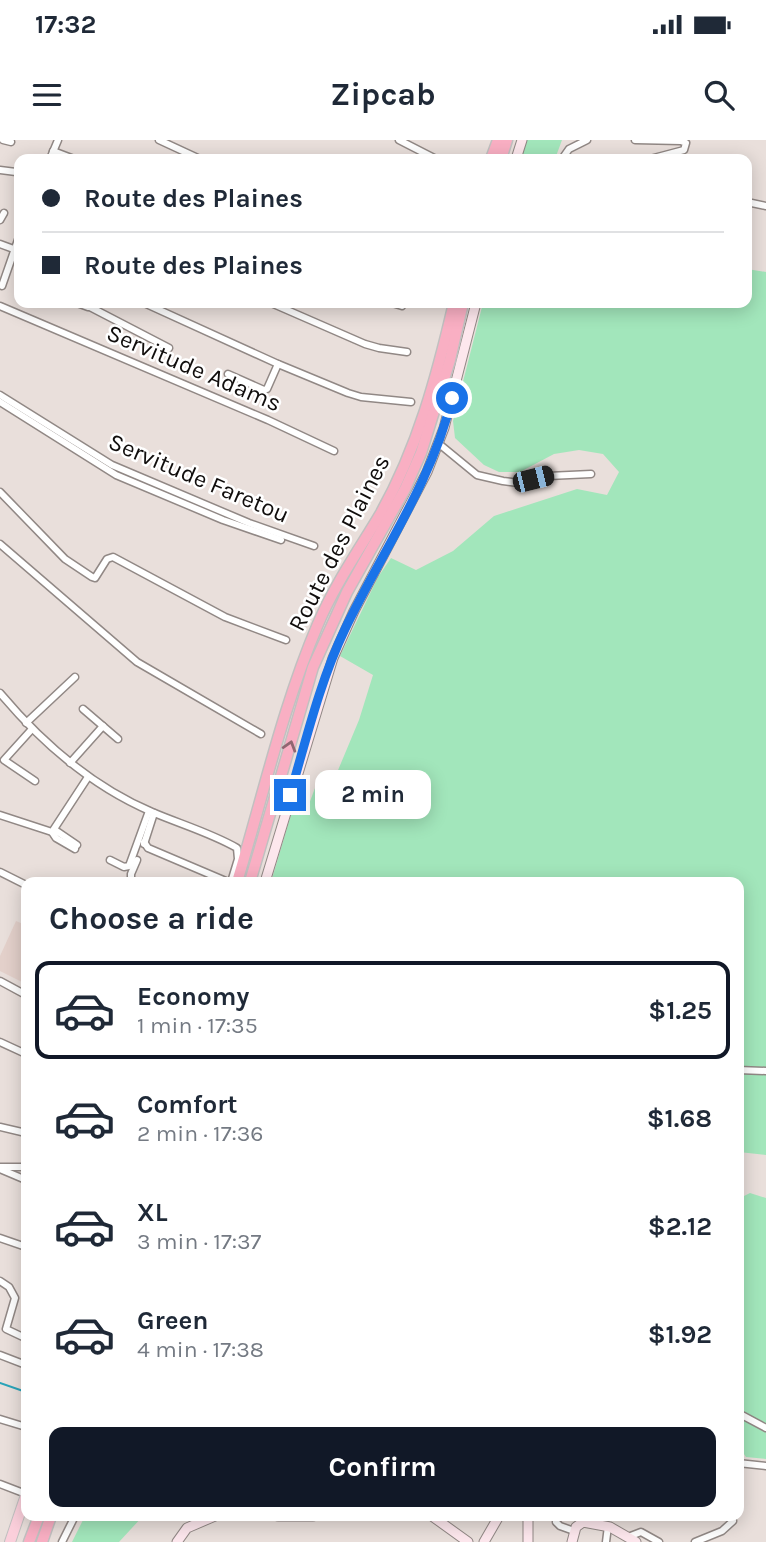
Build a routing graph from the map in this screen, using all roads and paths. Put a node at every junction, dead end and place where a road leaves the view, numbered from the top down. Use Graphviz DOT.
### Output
graph roads {
  1 [pos="3,140"];
  2 [pos="58,140"];
  3 [pos="159,140"];
  4 [pos="399,140"];
  5 [pos="587,140"];
  6 [pos="635,140"];
  7 [pos="11,142"];
  8 [pos="54,151"];
  9 [pos="52,154"];
  10 [pos="62,154"];
  11 [pos="189,154"];
  12 [pos="426,154"];
  13 [pos="566,154"];
  14 [pos="669,154"];
  15 [pos="14,257"];
  16 [pos="2,286"];
  17 [pos="0,306"];
  18 [pos="96,308"];
  19 [pos="155,308"];
  20 [pos="282,308"];
  21 [pos="453,308"];
  22 [pos="462,308"];
  23 [pos="475,308"];
  24 [pos="169,348"];
  25 [pos="407,352"];
  26 [pos="278,364"];
  27 [pos="228,374"];
  28 [pos="0,395"];
  29 [pos="0,402"];
  30 [pos="411,402"];
  31 [pos="438,443"];
  32 [pos="334,451"];
  33 [pos="591,474"];
  34 [pos="0,492"];
  35 [pos="281,540"];
  36 [pos="0,544"];
  37 [pos="314,546"];
  38 [pos="286,640"];
  39 [pos="75,677"];
  40 [pos="0,692"];
  41 [pos="83,709"];
  42 [pos="26,723"];
  43 [pos="103,726"];
  44 [pos="32,729"];
  45 [pos="261,734"];
  46 [pos="118,739"];
  47 [pos="70,763"];
  48 [pos="88,777"];
  49 [pos="35,781"];
  50 [pos="151,812"];
  51 [pos="0,815"];
  52 [pos="53,831"];
  53 [pos="145,842"];
  54 [pos="76,847"];
  55 [pos="110,860"];
  56 [pos="0,872"];
  57 [pos="131,877"];
  58 [pos="218,877"];
  59 [pos="231,877"];
  60 [pos="238,877"];
  61 [pos="251,877"];
  62 [pos="267,877"];
  63 [pos="21,882"];
  64 [pos="0,981"];
  65 [pos="21,992"];
  66 [pos="0,1042"];
  67 [pos="21,1052"];
  68 [pos="744,1070"];
  69 [pos="766,1071"];
  70 [pos="0,1127"];
  71 [pos="21,1132"];
  72 [pos="21,1167"];
  73 [pos="0,1168"];
  74 [pos="21,1178"];
  75 [pos="0,1238"];
  76 [pos="21,1245"];
  77 [pos="0,1281"];
  78 [pos="21,1336"];
  79 [pos="0,1355"];
  80 [pos="21,1363"];
  81 [pos="744,1416"];
  82 [pos="0,1419"];
  83 [pos="21,1425"];
  84 [pos="766,1428"];
  85 [pos="744,1464"];
  86 [pos="766,1466"];
  87 [pos="0,1484"];
  88 [pos="21,1492"];
  89 [pos="21,1508"];
  90 [pos="37,1521"];
  91 [pos="49,1521"];
  92 [pos="72,1521"];
  93 [pos="203,1521"];
  94 [pos="447,1521"];
  95 [pos="496,1521"];
  96 [pos="528,1521"];
  97 [pos="733,1521"];
  98 [pos="556,1522"];
  99 [pos="608,1526"];
  100 [pos="574,1531"];
  101 [pos="632,1539"];
  102 [pos="11,1542"];
  103 [pos="30,1542"];
  104 [pos="42,1542"];
  105 [pos="62,1542"];
  106 [pos="177,1542"];
  107 [pos="468,1542"];
  108 [pos="484,1542"];
  109 [pos="528,1542"];
  110 [pos="572,1542"];
  111 [pos="606,1542"];
  112 [pos="659,1542"];
  113 [pos="695,1542"];
  1 -- 7 [label="street"];
  2 -- 8 [label="street"];
  3 -- 11 [label="street"];
  4 -- 12 [label="street"];
  5 -- 13 [label="street"];
  6 -- 14 [label="street"];
  8 -- 9 [label="street"];
  8 -- 10 [label="street"];
  15 -- 16 [label="street"];
  17 -- 32 [label="street, Servitude Adams"];
  18 -- 24 [label="street"];
  19 -- 26 [label="street"];
  20 -- 25 [label="street"];
  21 -- 60 [label="highway, Route des Plaines"];
  61 -- 22 [label="highway, Route des Plaines, one-way"];
  23 -- 31 [label="main road, Route des Plaines"];
  26 -- 27 [label="street"];
  26 -- 30 [label="street"];
  28 -- 37 [label="street, Servitude Faretou"];
  29 -- 35 [label="street, Servitude Faretou"];
  31 -- 33 [label="street"];
  31 -- 62 [label="main road, Route des Plaines"];
  34 -- 38 [label="street"];
  36 -- 45 [label="street"];
  39 -- 42 [label="street"];
  40 -- 42 [label="street"];
  41 -- 43 [label="street"];
  42 -- 44 [label="street"];
  43 -- 46 [label="street"];
  43 -- 47 [label="street"];
  44 -- 47 [label="street"];
  44 -- 49 [label="street"];
  47 -- 48 [label="street"];
  48 -- 50 [label="street"];
  48 -- 52 [label="street"];
  50 -- 53 [label="street"];
  50 -- 55 [label="street"];
  50 -- 59 [label="street"];
  51 -- 52 [label="street"];
  52 -- 54 [label="street"];
  53 -- 57 [label="street"];
  53 -- 58 [label="street"];
  56 -- 63 [label="street"];
  64 -- 65 [label="street"];
  66 -- 67 [label="street"];
  68 -- 69 [label="street"];
  70 -- 71 [label="street"];
  72 -- 73 [label="street"];
  73 -- 74 [label="street"];
  75 -- 76 [label="street"];
  77 -- 78 [label="street"];
  79 -- 80 [label="street"];
  81 -- 84 [label="street"];
  82 -- 83 [label="street"];
  85 -- 86 [label="street"];
  87 -- 88 [label="street"];
  89 -- 102 [label="main road"];
  90 -- 103 [label="highway"];
  91 -- 104 [label="highway"];
  92 -- 105 [label="street"];
  93 -- 106 [label="main road"];
  94 -- 107 [label="main road"];
  95 -- 108 [label="main road"];
  96 -- 109 [label="main road"];
  97 -- 113 [label="street"];
  98 -- 100 [label="street"];
  99 -- 100 [label="main road"];
  99 -- 101 [label="main road"];
  99 -- 111 [label="street"];
  100 -- 110 [label="main road"];
  101 -- 112 [label="street"];
}
